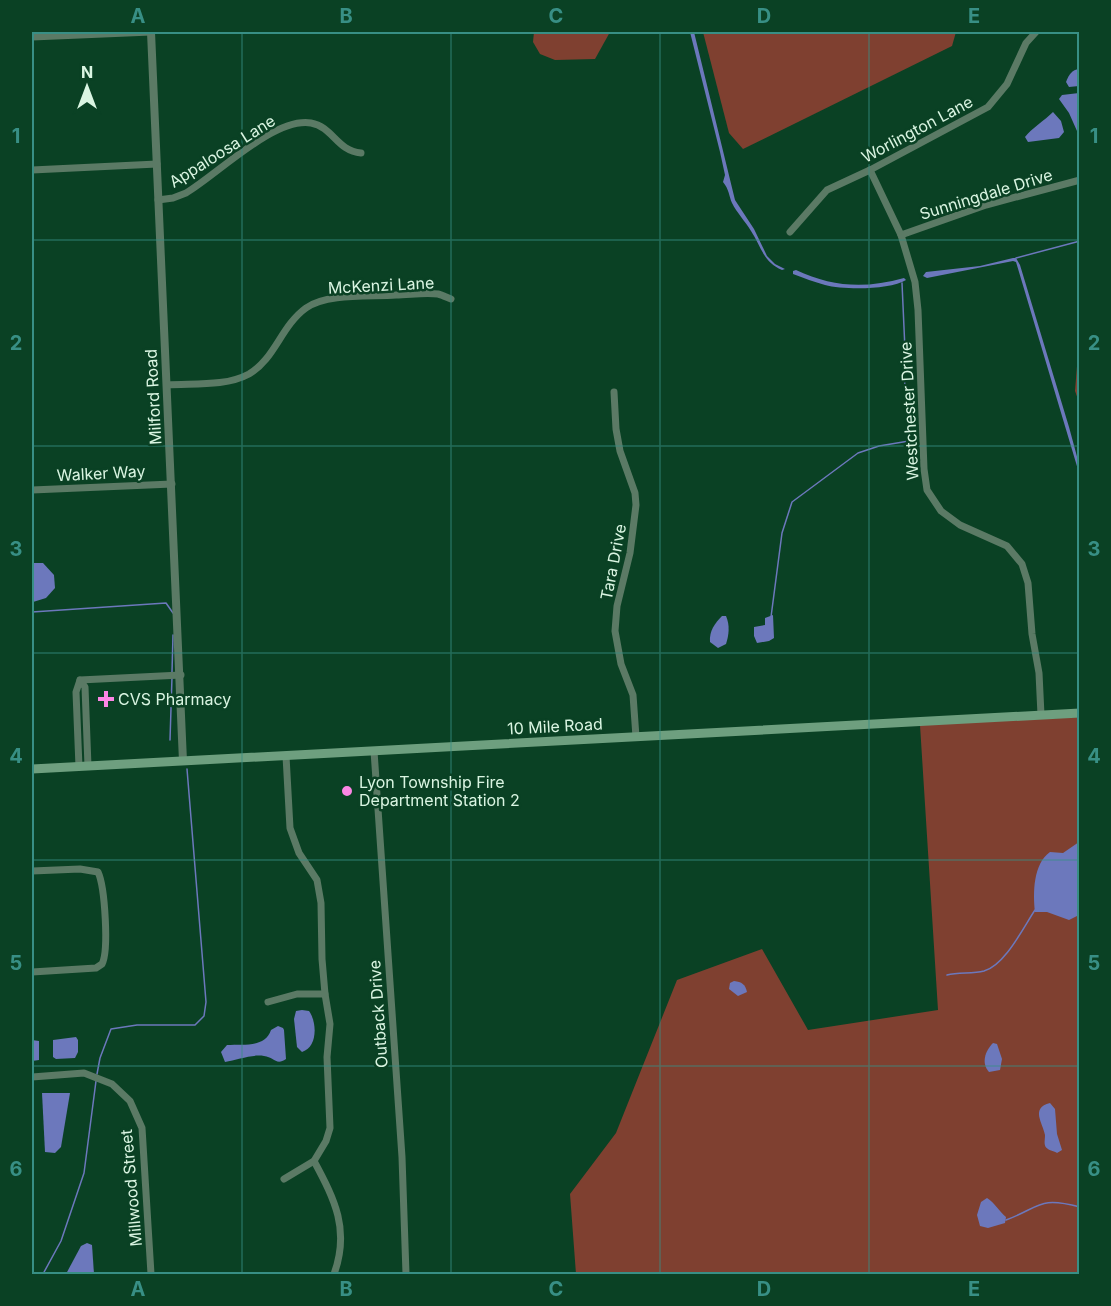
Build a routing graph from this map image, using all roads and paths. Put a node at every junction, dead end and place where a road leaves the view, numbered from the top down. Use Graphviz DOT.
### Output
graph roads {
  1 [pos="151,32"];
  2 [pos="1036,32"];
  3 [pos="32,37"];
  4 [pos="361,153"];
  5 [pos="157,164"];
  6 [pos="32,170"];
  7 [pos="870,170"];
  8 [pos="1080,180"];
  9 [pos="158,200"];
  10 [pos="790,232"];
  11 [pos="901,235"];
  12 [pos="451,298"];
  13 [pos="167,384"];
  14 [pos="614,392"];
  15 [pos="172,484"];
  16 [pos="32,490"];
  17 [pos="181,675"];
  18 [pos="1080,714"];
  19 [pos="1041,715"];
  20 [pos="636,737"];
  21 [pos="374,752"];
  22 [pos="286,756"];
  23 [pos="183,761"];
  24 [pos="83,766"];
  25 [pos="32,769"];
  26 [pos="32,871"];
  27 [pos="32,972"];
  28 [pos="325,994"];
  29 [pos="268,1002"];
  30 [pos="32,1077"];
  31 [pos="315,1161"];
  32 [pos="284,1179"];
  33 [pos="151,1275"];
  34 [pos="334,1275"];
  35 [pos="406,1275"];
  1 -- 3 [label="street"];
  1 -- 5 [label="street, Milford Road"];
  2 -- 7 [label="street, Worlington Lane"];
  4 -- 9 [label="street, Appaloosa Lane"];
  5 -- 6 [label="street"];
  5 -- 9 [label="street, Milford Road"];
  7 -- 10 [label="street, Worlington Lane"];
  7 -- 11 [label="street, Westchester Drive"];
  8 -- 11 [label="street, Sunningdale Drive"];
  9 -- 13 [label="street, Milford Road"];
  11 -- 19 [label="street, Westchester Drive"];
  12 -- 13 [label="street, McKenzi Lane"];
  13 -- 15 [label="street, Milford Road"];
  14 -- 20 [label="street, Tara Drive"];
  15 -- 16 [label="street, Walker Way"];
  15 -- 17 [label="street, Milford Road"];
  17 -- 23 [label="street, Milford Road"];
  17 -- 24 [label="street"];
  18 -- 19 [label="main road, 10 Mile Road"];
  19 -- 20 [label="main road, 10 Mile Road"];
  20 -- 21 [label="main road, 10 Mile Road"];
  21 -- 22 [label="main road, 10 Mile Road"];
  21 -- 35 [label="street, Outback Drive"];
  22 -- 23 [label="main road, 10 Mile Road"];
  22 -- 28 [label="street"];
  23 -- 24 [label="main road, 10 Mile Road"];
  24 -- 25 [label="main road, 10 Mile Road"];
  26 -- 27 [label="street"];
  28 -- 29 [label="street"];
  28 -- 31 [label="street"];
  30 -- 33 [label="street, Millwood Street"];
  31 -- 32 [label="street"];
  31 -- 34 [label="street"];
}
